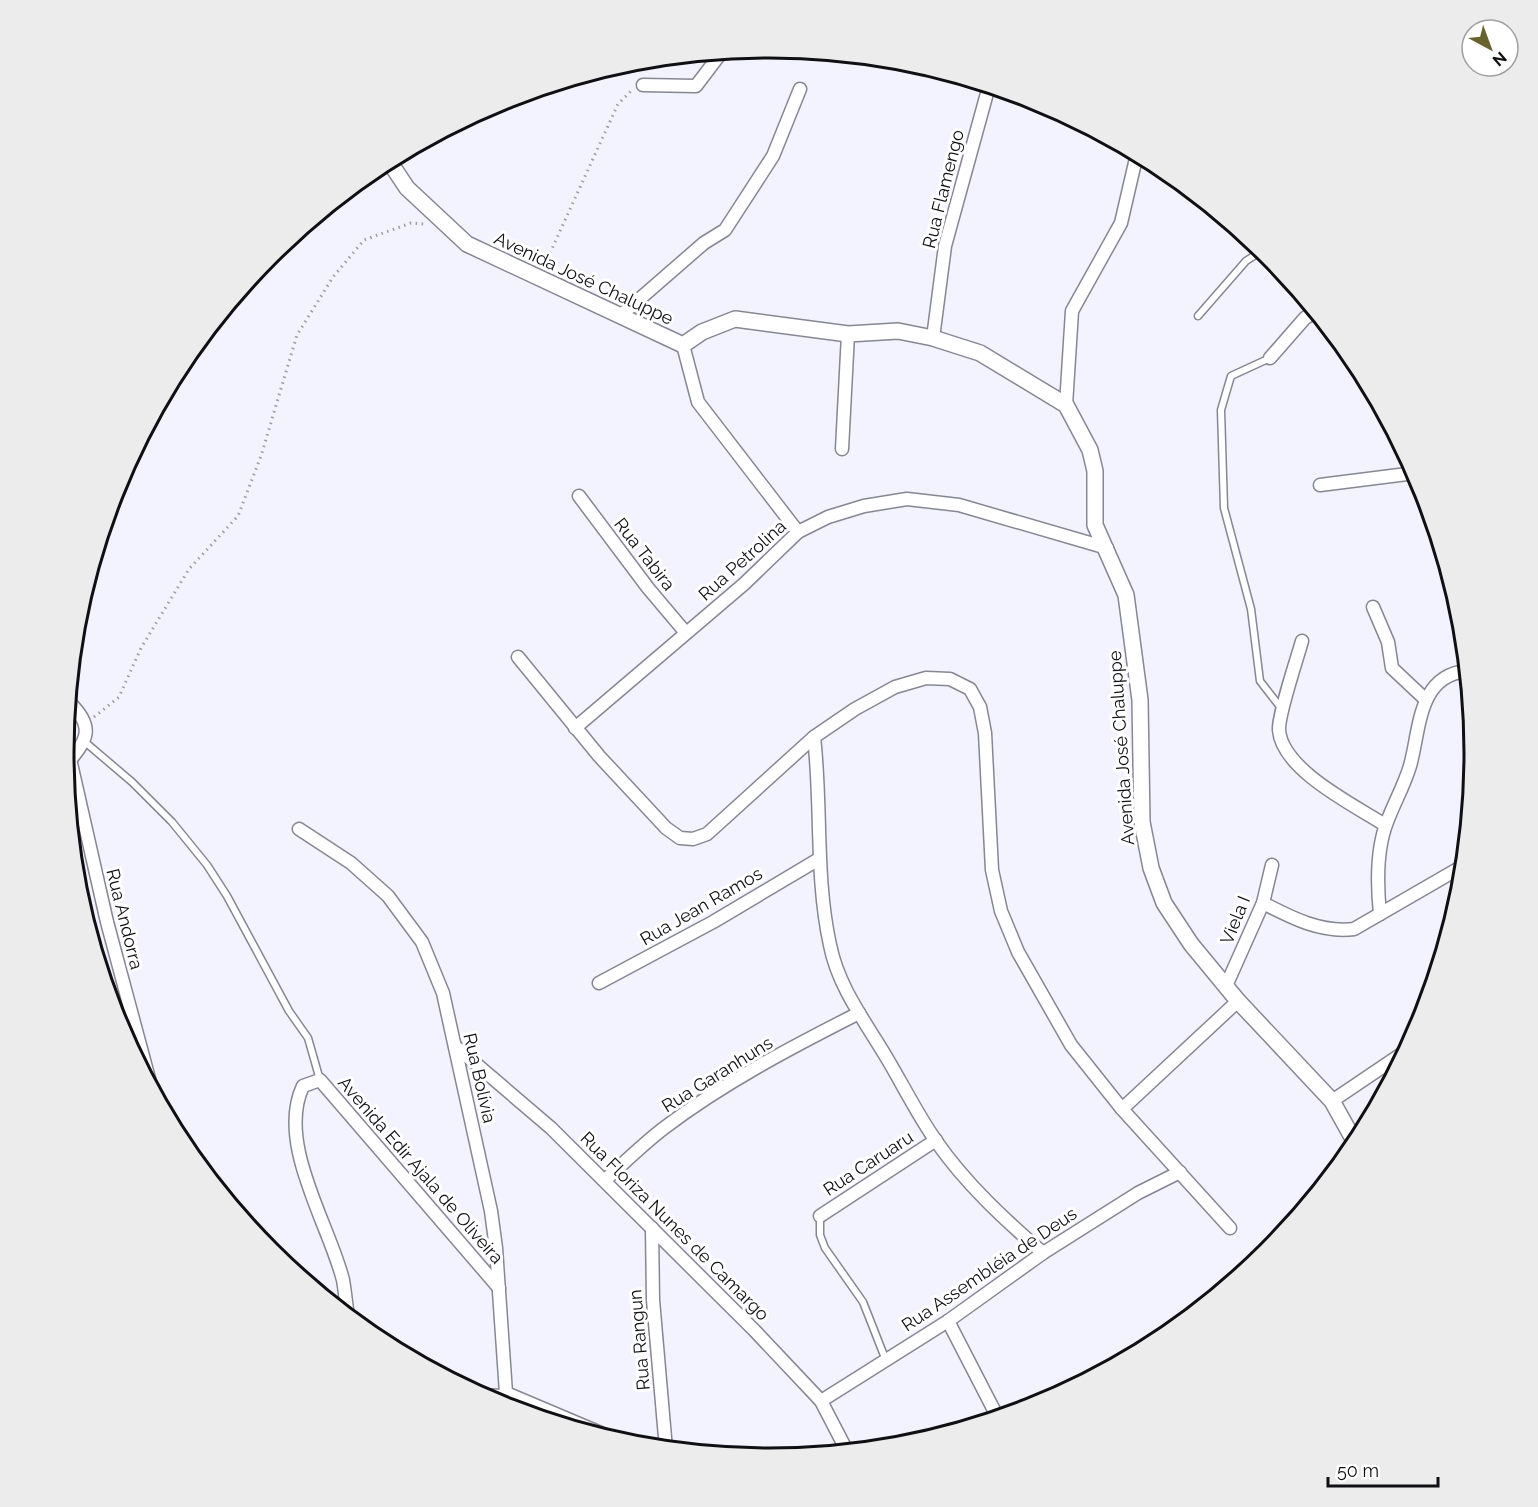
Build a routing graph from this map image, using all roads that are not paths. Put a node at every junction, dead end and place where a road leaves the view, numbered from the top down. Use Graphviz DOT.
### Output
graph roads {
  1 [pos="715,61"];
  2 [pos="643,85"];
  3 [pos="800,89"];
  4 [pos="987,93"];
  5 [pos="1135,163"];
  6 [pos="394,169"];
  7 [pos="1254,256"];
  8 [pos="620,316"];
  9 [pos="1197,316"];
  10 [pos="1309,316"];
  11 [pos="848,334"];
  12 [pos="933,338"];
  13 [pos="683,345"];
  14 [pos="1270,358"];
  15 [pos="1066,405"];
  16 [pos="842,448"];
  17 [pos="1405,474"];
  18 [pos="1320,485"];
  19 [pos="579,496"];
  20 [pos="798,532"];
  21 [pos="1107,548"];
  22 [pos="1373,608"];
  23 [pos="686,633"];
  24 [pos="1302,641"];
  25 [pos="518,657"];
  26 [pos="1459,673"];
  27 [pos="1426,700"];
  28 [pos="75,710"];
  29 [pos="1283,711"];
  30 [pos="575,728"];
  31 [pos="814,737"];
  32 [pos="85,742"];
  33 [pos="74,756"];
  34 [pos="75,791"];
  35 [pos="1385,825"];
  36 [pos="299,829"];
  37 [pos="819,859"];
  38 [pos="1272,865"];
  39 [pos="1454,871"];
  40 [pos="1263,903"];
  41 [pos="1380,914"];
  42 [pos="599,983"];
  43 [pos="1226,986"];
  44 [pos="1238,1001"];
  45 [pos="859,1013"];
  46 [pos="136,1038"];
  47 [pos="137,1041"];
  48 [pos="455,1047"];
  49 [pos="1392,1060"];
  50 [pos="320,1080"];
  51 [pos="1332,1101"];
  52 [pos="1122,1110"];
  53 [pos="1351,1134"];
  54 [pos="936,1140"];
  55 [pos="1180,1172"];
  56 [pos="605,1180"];
  57 [pos="820,1216"];
  58 [pos="652,1228"];
  59 [pos="1230,1228"];
  60 [pos="1043,1253"];
  61 [pos="499,1288"];
  62 [pos="346,1305"];
  63 [pos="948,1321"];
  64 [pos="885,1358"];
  65 [pos="496,1393"];
  66 [pos="506,1393"];
  67 [pos="821,1401"];
  68 [pos="994,1411"];
  69 [pos="563,1417"];
  70 [pos="665,1441"];
  71 [pos="843,1444"];
  1 -- 2 [label="street"];
  3 -- 8 [label="street"];
  4 -- 12 [label="street, Rua Flamengo"];
  5 -- 15 [label="street"];
  6 -- 8 [label="street, Avenida José Chaluppe"];
  7 -- 9 [label="lane"];
  8 -- 13 [label="street, Avenida José Chaluppe"];
  10 -- 14 [label="street"];
  11 -- 12 [label="street, Avenida José Chaluppe"];
  11 -- 13 [label="street, Avenida José Chaluppe"];
  11 -- 16 [label="street"];
  12 -- 15 [label="street, Avenida José Chaluppe"];
  13 -- 20 [label="street"];
  14 -- 29 [label="lane"];
  15 -- 21 [label="street, Avenida José Chaluppe"];
  17 -- 18 [label="street"];
  19 -- 23 [label="street, Rua Tabira"];
  20 -- 21 [label="street, Rua Petrolina"];
  20 -- 23 [label="street, Rua Petrolina"];
  21 -- 43 [label="street, Avenida José Chaluppe"];
  22 -- 27 [label="street"];
  23 -- 30 [label="street, Rua Petrolina"];
  24 -- 29 [label="street"];
  25 -- 30 [label="street"];
  26 -- 27 [label="street"];
  27 -- 35 [label="street"];
  28 -- 32 [label="street"];
  29 -- 35 [label="street"];
  30 -- 31 [label="street"];
  31 -- 37 [label="street"];
  31 -- 52 [label="street"];
  32 -- 33 [label="street"];
  32 -- 50 [label="lane"];
  34 -- 46 [label="street, Rua Andorra"];
  35 -- 41 [label="street"];
  36 -- 48 [label="street, Rua Bolívia"];
  37 -- 42 [label="street, Rua Jean Ramos"];
  37 -- 45 [label="street"];
  38 -- 40 [label="street, Viela I"];
  39 -- 41 [label="street"];
  40 -- 41 [label="street"];
  40 -- 43 [label="street, Viela I"];
  43 -- 44 [label="street, Avenida José Chaluppe"];
  44 -- 51 [label="street, Avenida José Chaluppe"];
  44 -- 52 [label="street"];
  45 -- 54 [label="street"];
  45 -- 56 [label="street, Rua Garanhuns"];
  46 -- 47 [label="street, Rua Andorra"];
  48 -- 56 [label="street, Rua Floriza Nunes de Camargo"];
  48 -- 61 [label="street, Rua Bolívia"];
  49 -- 51 [label="street"];
  50 -- 61 [label="street, Avenida Edir Ajala de Oliveira"];
  50 -- 62 [label="street, Avenida Edir Ajala de Oliveira"];
  51 -- 53 [label="street, Avenida José Chaluppe"];
  52 -- 55 [label="street"];
  54 -- 57 [label="street, Rua Caruaru"];
  54 -- 60 [label="street"];
  55 -- 59 [label="street"];
  55 -- 60 [label="street, Rua Assembléia de Deus"];
  56 -- 58 [label="street, Rua Floriza Nunes de Camargo"];
  57 -- 64 [label="lane"];
  58 -- 67 [label="street, Rua Floriza Nunes de Camargo"];
  58 -- 70 [label="street, Rua Rangun"];
  60 -- 63 [label="street, Rua Assembléia de Deus"];
  61 -- 66 [label="street, Rua Bolívia"];
  63 -- 64 [label="street, Rua Assembléia de Deus"];
  63 -- 68 [label="street"];
  64 -- 67 [label="street, Rua Assembléia de Deus"];
  65 -- 66 [label="lane"];
  66 -- 69 [label="street"];
  67 -- 71 [label="street, Rua Floriza Nunes de Camargo"];
}
